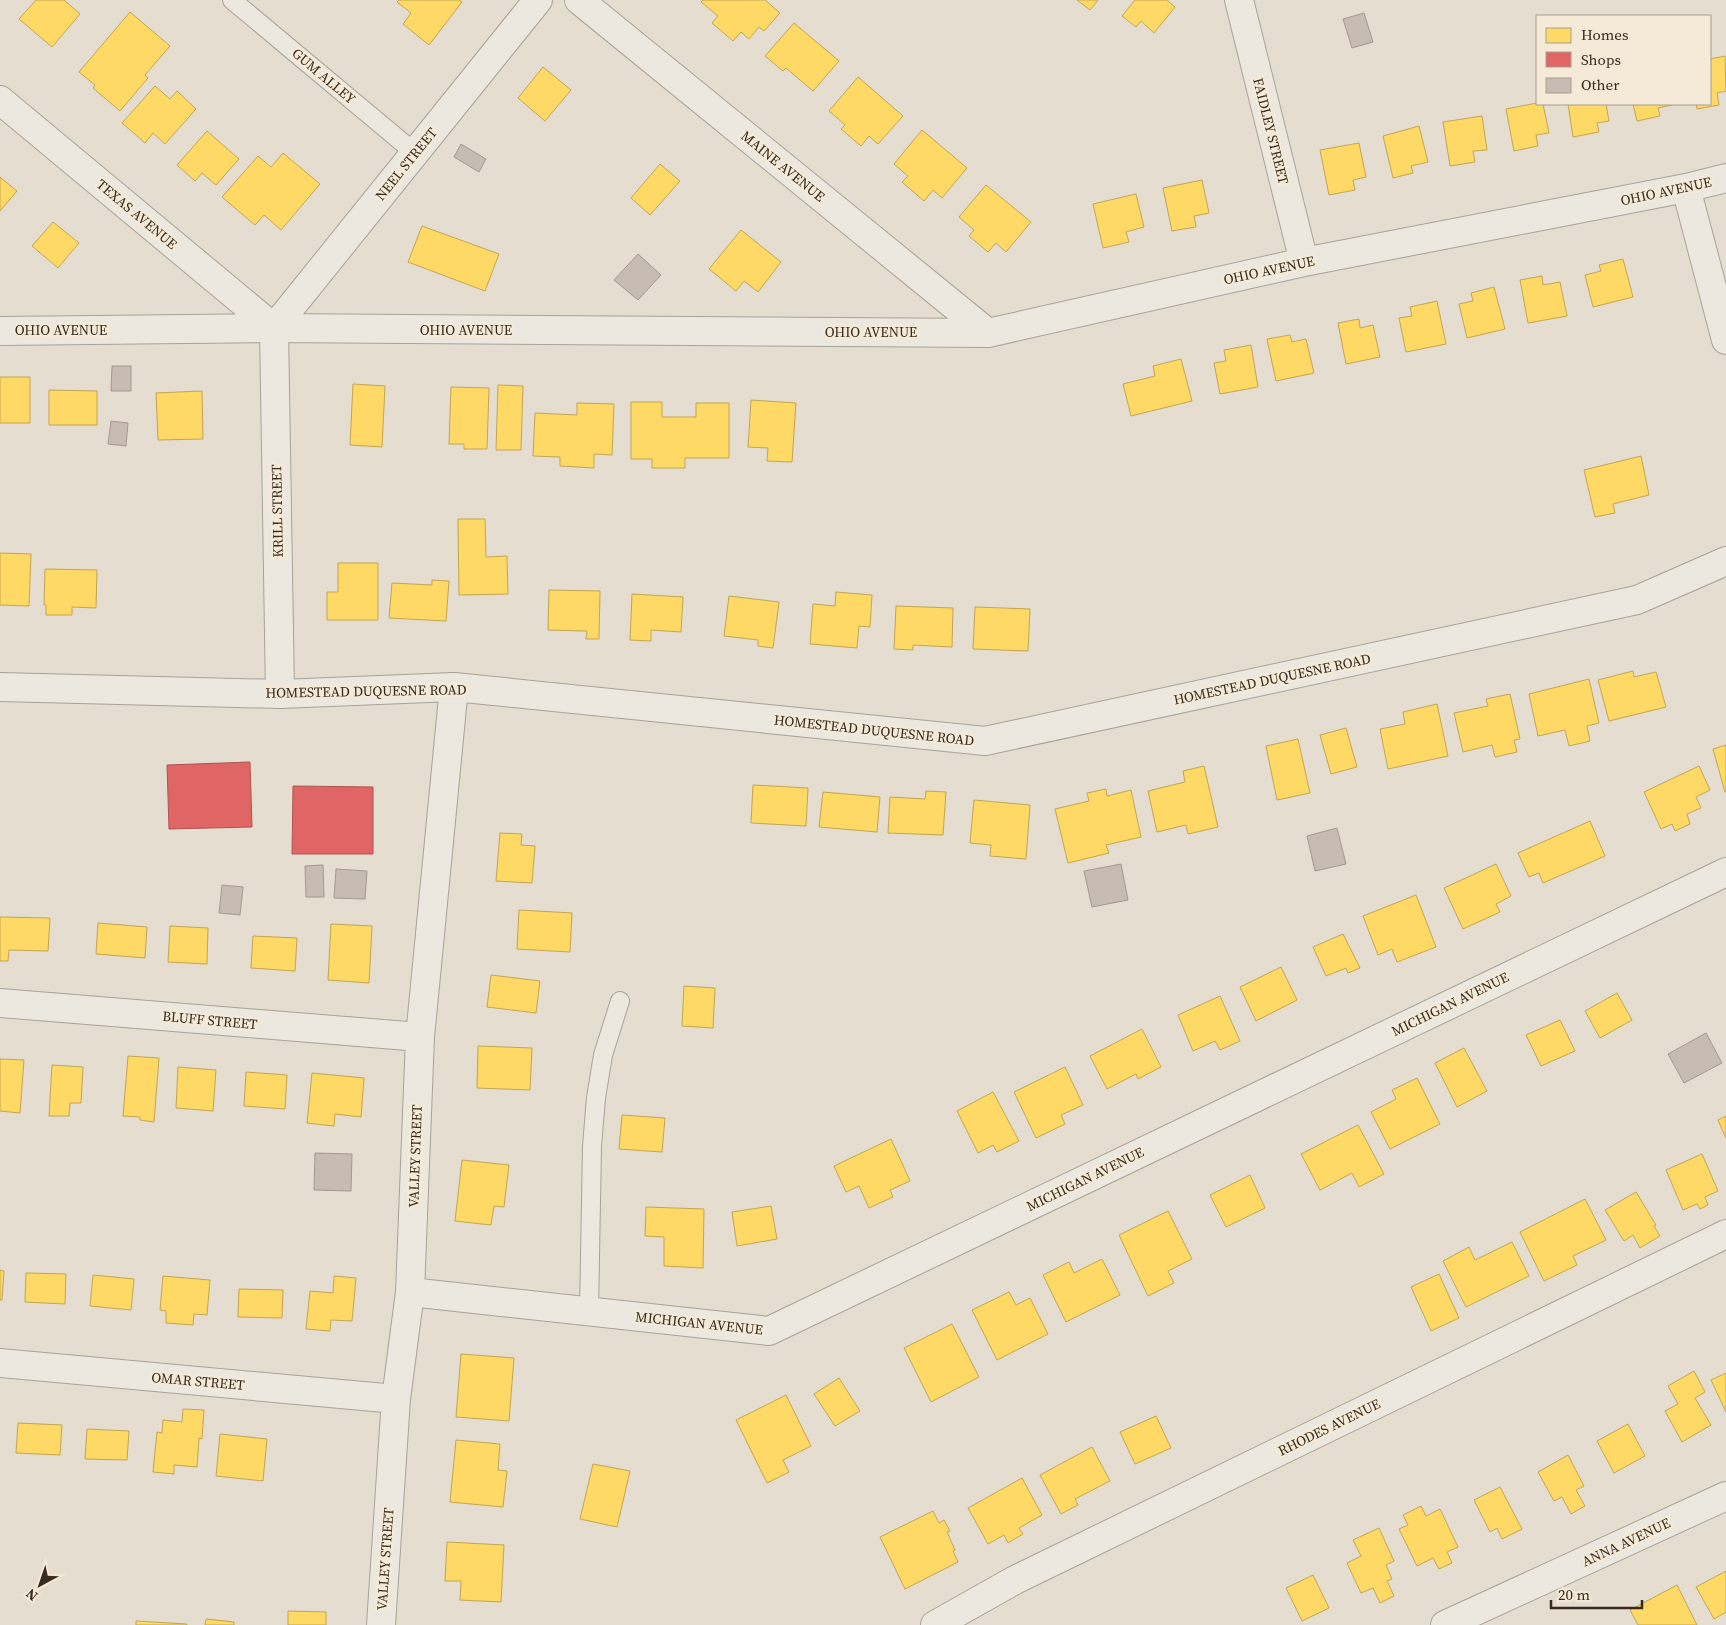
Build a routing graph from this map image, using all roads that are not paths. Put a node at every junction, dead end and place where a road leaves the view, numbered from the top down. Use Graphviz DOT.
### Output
graph roads {
  1 [pos="232,0"];
  2 [pos="538,0"];
  3 [pos="578,0"];
  4 [pos="1239,0"];
  5 [pos="0,100"];
  6 [pos="415,153"];
  7 [pos="1726,178"];
  8 [pos="1686,188"];
  9 [pos="1304,262"];
  10 [pos="274,328"];
  11 [pos="0,331"];
  12 [pos="988,333"];
  13 [pos="1726,340"];
  14 [pos="1726,561"];
  15 [pos="0,687"];
  16 [pos="454,687"];
  17 [pos="280,694"];
  18 [pos="1726,872"];
  19 [pos="620,1001"];
  20 [pos="0,1003"];
  21 [pos="420,1038"];
  22 [pos="1726,1234"];
  23 [pos="410,1292"];
  24 [pos="589,1312"];
  25 [pos="0,1363"];
  26 [pos="396,1399"];
  27 [pos="1726,1496"];
  28 [pos="381,1625"];
  29 [pos="935,1625"];
  30 [pos="1445,1625"];
  1 -- 6 [label="lane, GUM ALLEY"];
  2 -- 6 [label="street, NEEL STREET"];
  3 -- 12 [label="street, MAINE AVENUE"];
  4 -- 9 [label="street, FAIDLEY STREET"];
  5 -- 10 [label="street, TEXAS AVENUE"];
  6 -- 10 [label="street, NEEL STREET"];
  7 -- 8 [label="street, OHIO AVENUE"];
  8 -- 9 [label="street, OHIO AVENUE"];
  8 -- 13 [label="street"];
  9 -- 12 [label="street, OHIO AVENUE"];
  10 -- 11 [label="street, OHIO AVENUE"];
  10 -- 12 [label="street, OHIO AVENUE"];
  10 -- 17 [label="street, KRILL STREET"];
  14 -- 16 [label="street, HOMESTEAD DUQUESNE ROAD"];
  15 -- 17 [label="street, HOMESTEAD DUQUESNE ROAD"];
  16 -- 17 [label="street, HOMESTEAD DUQUESNE ROAD"];
  16 -- 21 [label="street, VALLEY STREET"];
  18 -- 24 [label="street, MICHIGAN AVENUE"];
  19 -- 24 [label="lane"];
  20 -- 21 [label="street, BLUFF STREET"];
  21 -- 23 [label="street, VALLEY STREET"];
  22 -- 29 [label="street, RHODES AVENUE"];
  23 -- 24 [label="street, MICHIGAN AVENUE"];
  23 -- 26 [label="street, VALLEY STREET"];
  25 -- 26 [label="street, OMAR STREET"];
  26 -- 28 [label="street, VALLEY STREET"];
  27 -- 30 [label="street, ANNA AVENUE"];
}
